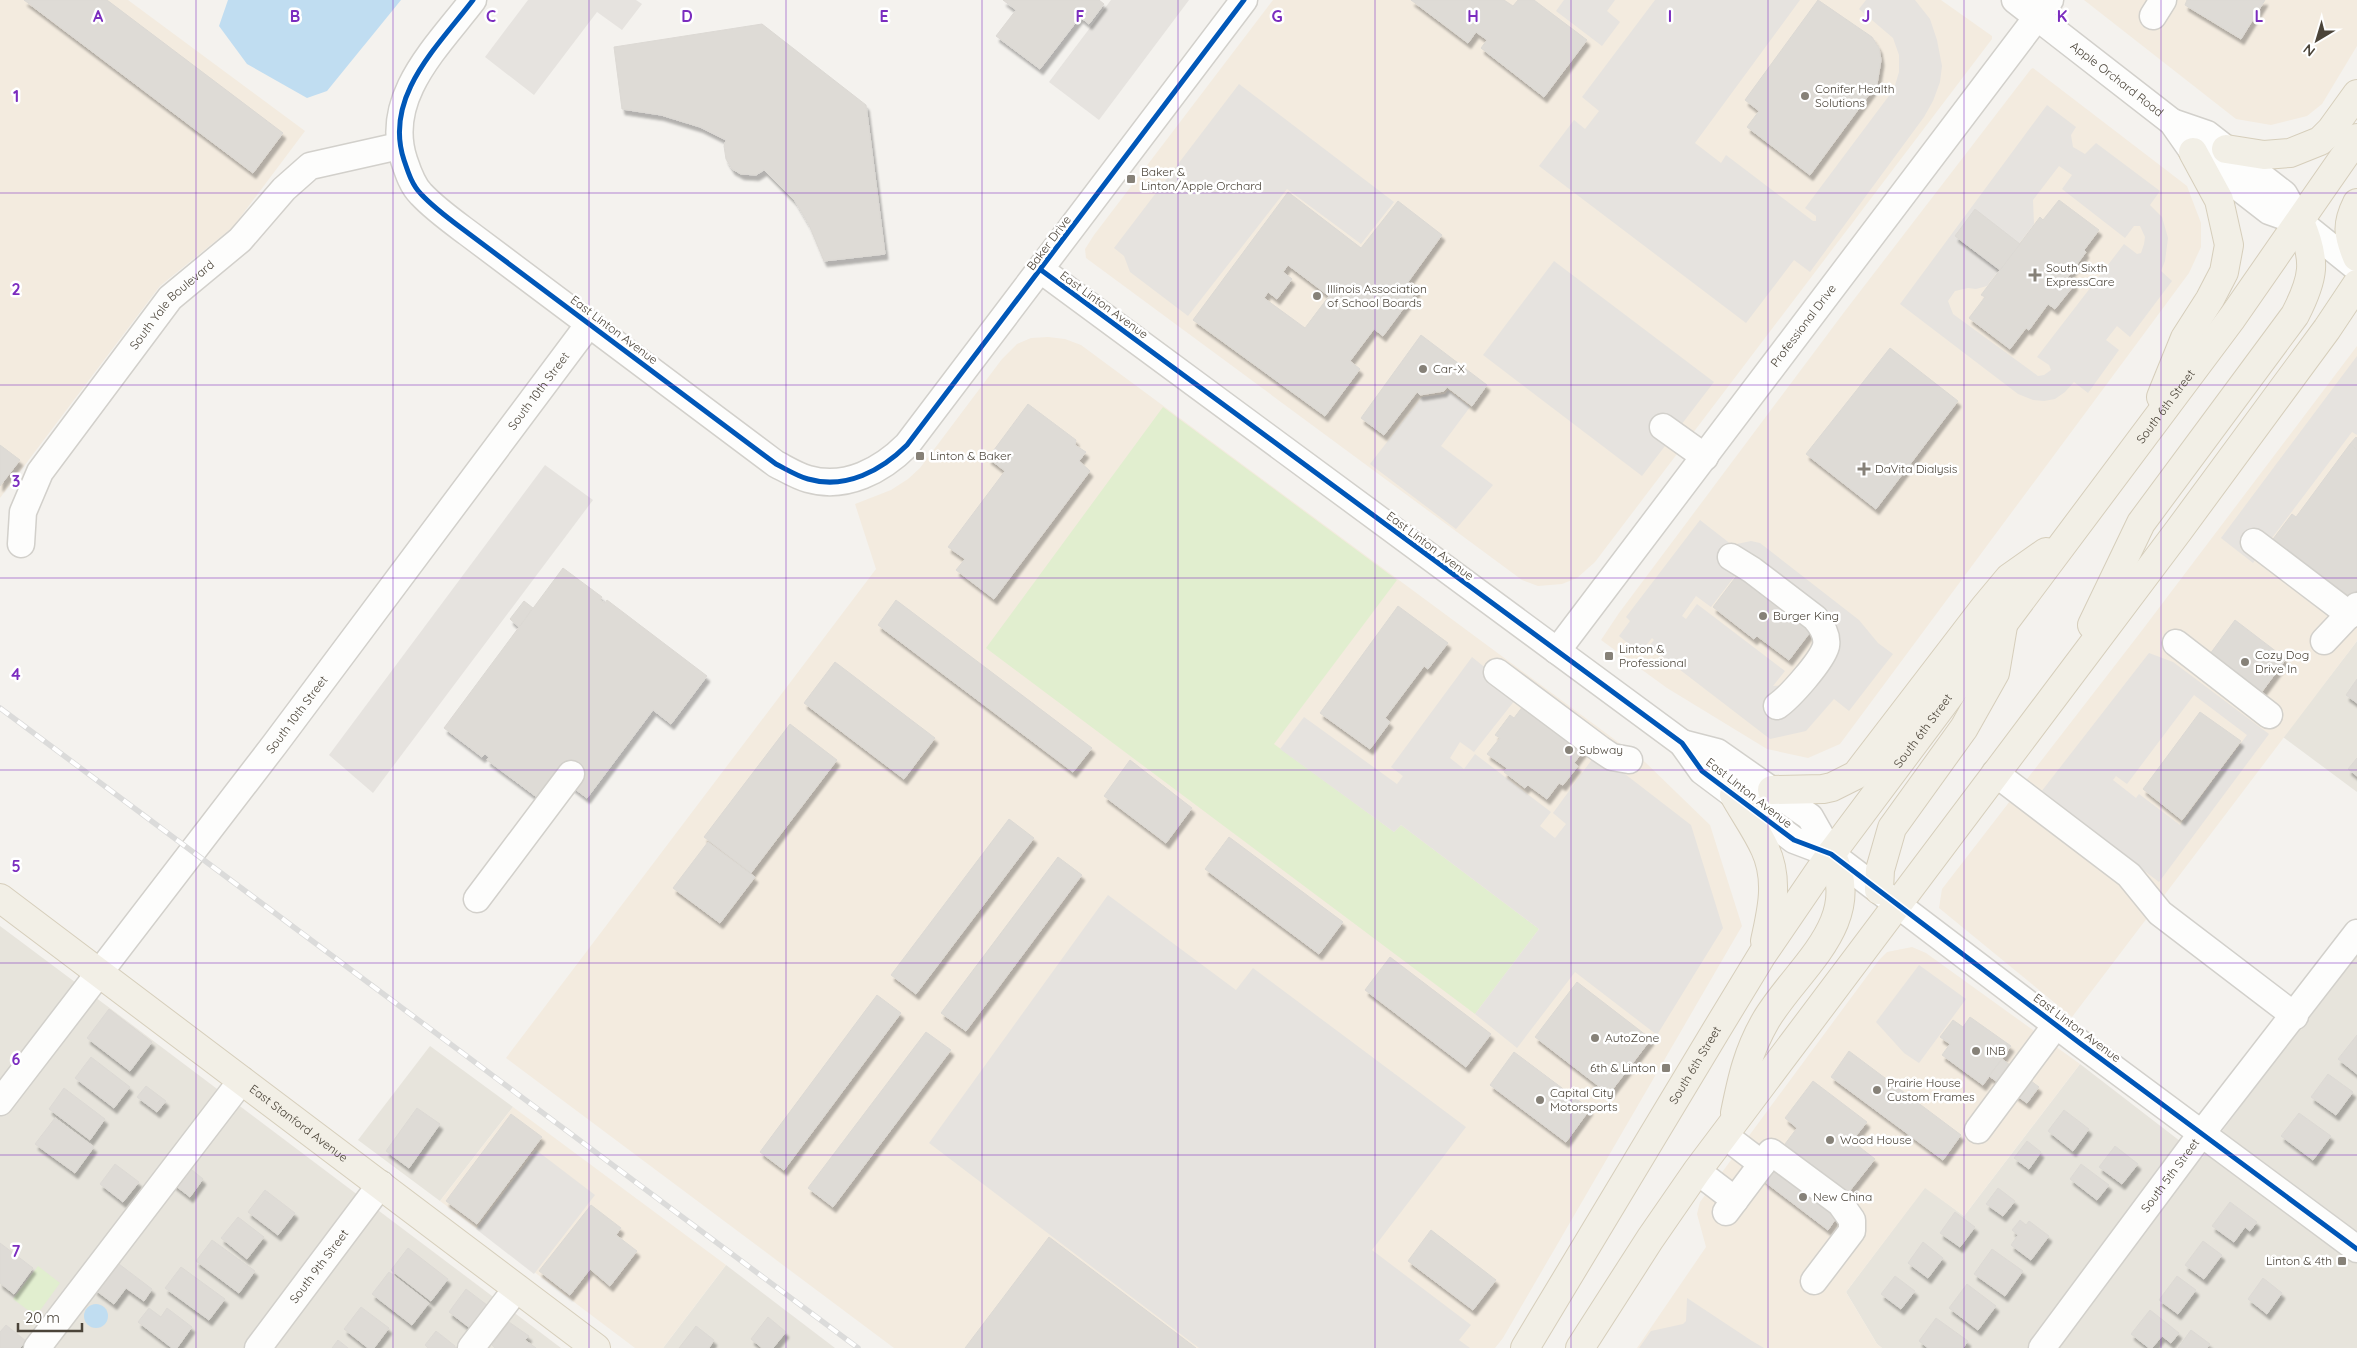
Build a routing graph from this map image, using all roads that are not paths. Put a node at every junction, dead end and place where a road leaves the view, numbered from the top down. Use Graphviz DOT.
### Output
graph roads {
  1 [pos="473,0"];
  2 [pos="1244,0"];
  3 [pos="2015,0"];
  4 [pos="2044,8"];
  5 [pos="2357,94"];
  6 [pos="2172,122"];
  7 [pos="2357,138"];
  8 [pos="399,146"];
  9 [pos="2226,148"];
  10 [pos="2193,152"];
  11 [pos="2357,204"];
  12 [pos="2300,222"];
  13 [pos="2357,257"];
  14 [pos="2357,268"];
  15 [pos="1041,270"];
  16 [pos="2357,284"];
  17 [pos="589,324"];
  18 [pos="1664,427"];
  19 [pos="2146,434"];
  20 [pos="1705,457"];
  21 [pos="853,479"];
  22 [pos="2069,535"];
  23 [pos="22,544"];
  24 [pos="2250,548"];
  25 [pos="1731,557"];
  26 [pos="2003,622"];
  27 [pos="2343,622"];
  28 [pos="2176,643"];
  29 [pos="1557,651"];
  30 [pos="1497,672"];
  31 [pos="2064,683"];
  32 [pos="1777,706"];
  33 [pos="2269,715"];
  34 [pos="1682,743"];
  35 [pos="1629,760"];
  36 [pos="1995,773"];
  37 [pos="571,774"];
  38 [pos="1772,790"];
  39 [pos="1734,795"];
  40 [pos="1831,854"];
  41 [pos="1888,897"];
  42 [pos="0,898"];
  43 [pos="477,899"];
  44 [pos="2357,933"];
  45 [pos="1762,955"];
  46 [pos="100,973"];
  47 [pos="2295,1016"];
  48 [pos="2056,1025"];
  49 [pos="242,1080"];
  50 [pos="0,1102"];
  51 [pos="1729,1128"];
  52 [pos="1978,1130"];
  53 [pos="2202,1133"];
  54 [pos="1767,1158"];
  55 [pos="1697,1171"];
  56 [pos="381,1184"];
  57 [pos="2357,1249"];
  58 [pos="1814,1280"];
  59 [pos="517,1288"];
  60 [pos="37,1348"];
  61 [pos="258,1348"];
  62 [pos="471,1348"];
  63 [pos="596,1348"];
  64 [pos="1525,1348"];
  65 [pos="1580,1348"];
  66 [pos="2042,1348"];
  1 -- 8 [label="street, East Linton Avenue"];
  2 -- 15 [label="street, Baker Drive"];
  3 -- 4 [label="street, Apple Orchard Road"];
  4 -- 6 [label="street, Apple Orchard Road"];
  4 -- 20 [label="street, Professional Drive"];
  5 -- 9 [label="main road"];
  6 -- 9 [label="street, Apple Orchard Road"];
  6 -- 10 [label="street, Apple Orchard Road"];
  7 -- 12 [label="main road, South 6th Street"];
  8 -- 17 [label="street, East Linton Avenue"];
  8 -- 23 [label="street, South Yale Boulevard"];
  9 -- 12 [label="street, Apple Orchard Road"];
  10 -- 12 [label="street, Apple Orchard Road"];
  10 -- 19 [label="main road"];
  11 -- 13 [label="main road"];
  12 -- 14 [label="street, Apple Orchard Road"];
  12 -- 19 [label="main road, South 6th Street"];
  12 -- 31 [label="main road"];
  15 -- 21 [label="street, Baker Drive"];
  15 -- 29 [label="street, East Linton Avenue"];
  16 -- 31 [label="main road"];
  17 -- 21 [label="street, East Linton Avenue"];
  17 -- 46 [label="street, South 10th Street"];
  18 -- 20 [label="street"];
  19 -- 22 [label="main road, South 6th Street"];
  20 -- 29 [label="street, Professional Drive"];
  22 -- 26 [label="main road, South 6th Street"];
  22 -- 38 [label="main road"];
  24 -- 27 [label="street"];
  25 -- 32 [label="street"];
  26 -- 40 [label="main road, South 6th Street"];
  26 -- 41 [label="main road"];
  28 -- 33 [label="street"];
  29 -- 34 [label="street, East Linton Avenue"];
  30 -- 35 [label="street"];
  31 -- 36 [label="main road"];
  34 -- 38 [label="street, East Linton Avenue"];
  34 -- 39 [label="street, East Linton Avenue"];
  36 -- 41 [label="main road"];
  36 -- 47 [label="street"];
  37 -- 43 [label="street"];
  38 -- 40 [label="street, East Linton Avenue"];
  39 -- 40 [label="street, East Linton Avenue"];
  39 -- 45 [label="main road"];
  40 -- 41 [label="street, East Linton Avenue"];
  40 -- 45 [label="main road, South 6th Street"];
  40 -- 51 [label="main road"];
  41 -- 48 [label="street, East Linton Avenue"];
  41 -- 51 [label="main road"];
  42 -- 46 [label="main road, East Stanford Avenue"];
  44 -- 47 [label="street, South 5th Street"];
  45 -- 64 [label="main road, South 6th Street"];
  46 -- 49 [label="main road, East Stanford Avenue"];
  46 -- 50 [label="street, South 10th Street"];
  47 -- 53 [label="street, South 5th Street"];
  48 -- 52 [label="street"];
  48 -- 53 [label="street, East Linton Avenue"];
  49 -- 56 [label="main road, East Stanford Avenue"];
  49 -- 60 [label="street"];
  51 -- 54 [label="street"];
  51 -- 55 [label="main road"];
  53 -- 57 [label="street, East Linton Avenue"];
  53 -- 66 [label="street, South 5th Street"];
  54 -- 55 [label="street"];
  54 -- 58 [label="street"];
  55 -- 65 [label="main road"];
  56 -- 59 [label="main road, East Stanford Avenue"];
  56 -- 61 [label="street, South 9th Street"];
  59 -- 62 [label="street"];
  59 -- 63 [label="main road, East Stanford Avenue"];
}
